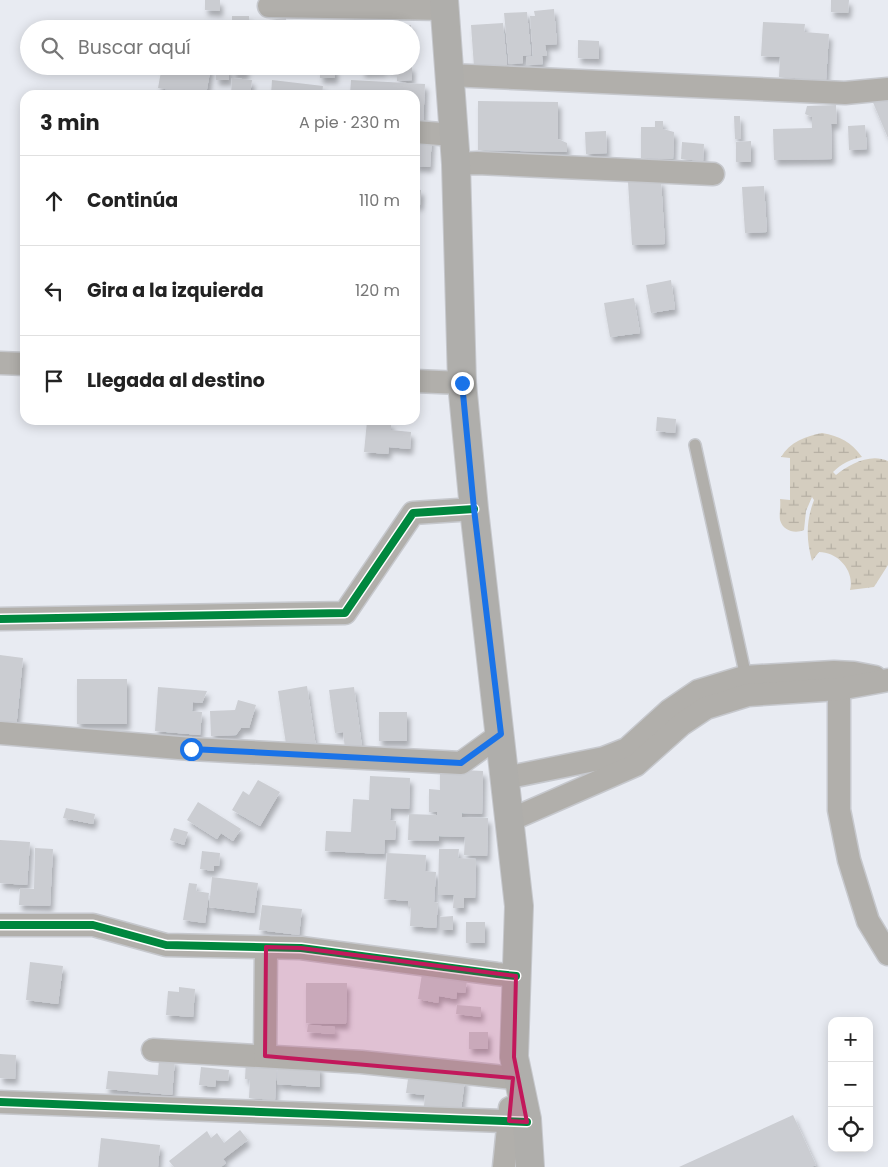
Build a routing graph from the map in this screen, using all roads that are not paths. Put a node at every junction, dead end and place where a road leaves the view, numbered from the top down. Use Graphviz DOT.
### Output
graph roads {
  1 [pos="444,5"];
  2 [pos="269,6"];
  3 [pos="449,75"];
  4 [pos="888,88"];
  5 [pos="420,132"];
  6 [pos="454,135"];
  7 [pos="456,164"];
  8 [pos="713,174"];
  9 [pos="0,362"];
  10 [pos="20,364"];
  11 [pos="420,381"];
  12 [pos="462,383"];
  13 [pos="695,445"];
  14 [pos="474,509"];
  15 [pos="0,618"];
  16 [pos="746,677"];
  17 [pos="845,680"];
  18 [pos="888,680"];
  19 [pos="0,733"];
  20 [pos="501,734"];
  21 [pos="505,778"];
  22 [pos="508,821"];
  23 [pos="0,925"];
  24 [pos="888,928"];
  25 [pos="266,948"];
  26 [pos="888,954"];
  27 [pos="516,976"];
  28 [pos="154,1050"];
  29 [pos="265,1056"];
  30 [pos="513,1067"];
  31 [pos="0,1102"];
  32 [pos="518,1122"];
  33 [pos="504,1167"];
  34 [pos="530,1167"];
  1 -- 2 [label="street"];
  1 -- 3 [label="main road"];
  3 -- 4 [label="street"];
  3 -- 6 [label="main road"];
  5 -- 6 [label="street"];
  6 -- 7 [label="main road"];
  7 -- 8 [label="street"];
  7 -- 12 [label="main road"];
  9 -- 10 [label="street"];
  11 -- 12 [label="street"];
  12 -- 14 [label="main road"];
  13 -- 16 [label="lane"];
  14 -- 15 [label="street"];
  14 -- 20 [label="main road"];
  16 -- 17 [label="street"];
  16 -- 21 [label="street"];
  17 -- 18 [label="street"];
  17 -- 22 [label="street"];
  17 -- 24 [label="street"];
  17 -- 26 [label="street"];
  19 -- 20 [label="street"];
  20 -- 21 [label="main road"];
  21 -- 22 [label="main road"];
  22 -- 27 [label="main road"];
  23 -- 25 [label="street"];
  25 -- 27 [label="street"];
  25 -- 29 [label="street"];
  27 -- 30 [label="main road"];
  28 -- 29 [label="street"];
  29 -- 30 [label="street"];
  30 -- 32 [label="main road"];
  31 -- 32 [label="street"];
  32 -- 33 [label="street"];
  32 -- 34 [label="main road"];
}
